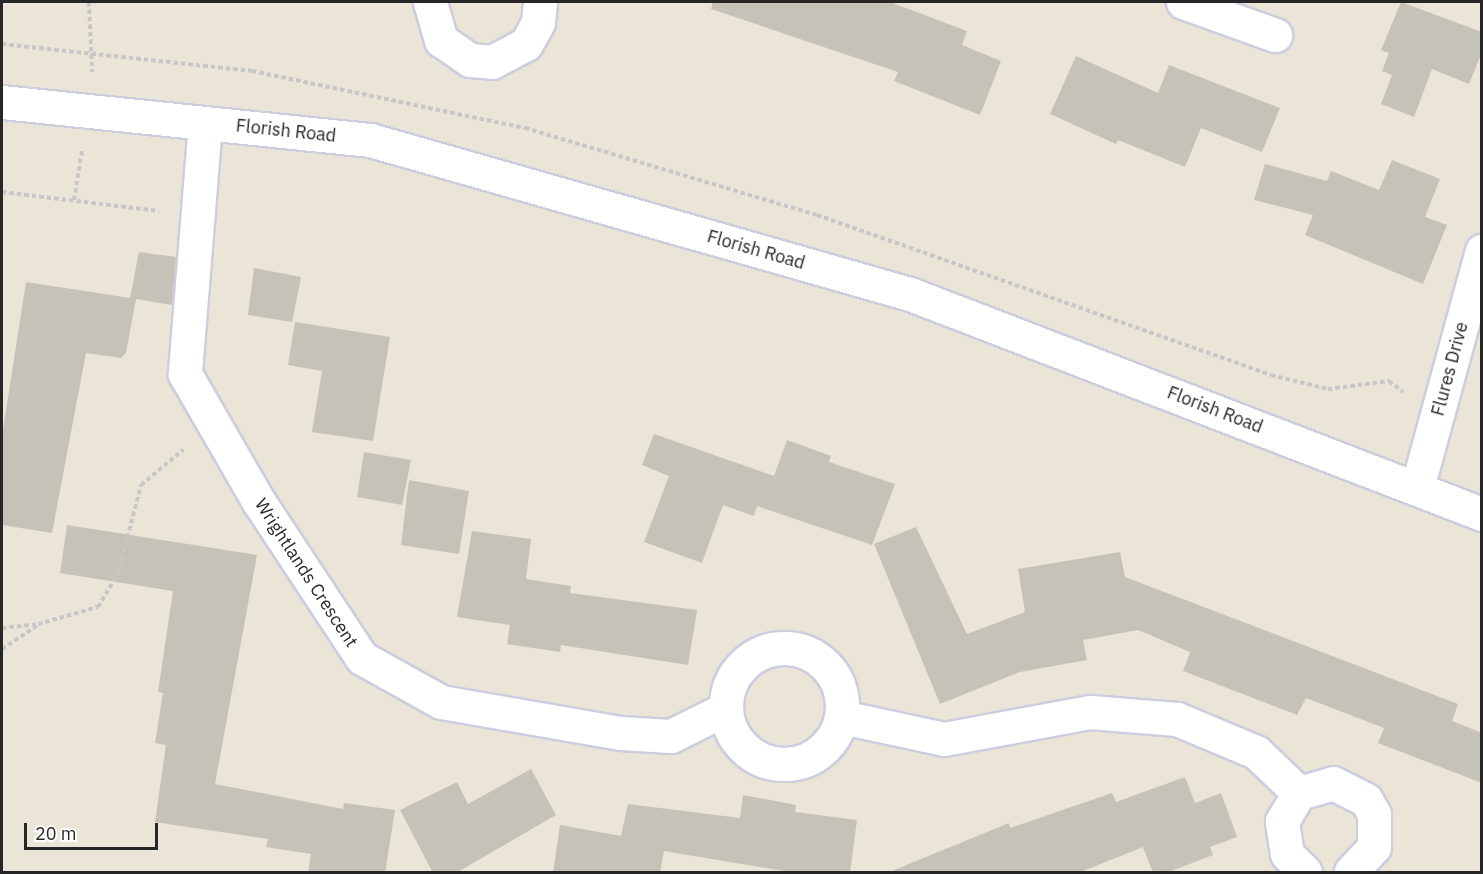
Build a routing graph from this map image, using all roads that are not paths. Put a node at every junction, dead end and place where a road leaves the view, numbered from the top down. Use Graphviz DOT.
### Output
graph roads {
  1 [pos="429,2"];
  2 [pos="540,2"];
  3 [pos="1203,5"];
  4 [pos="1275,35"];
  5 [pos="2,102"];
  6 [pos="205,123"];
  7 [pos="1482,250"];
  8 [pos="1417,488"];
  9 [pos="1482,514"];
  10 [pos="725,709"];
  11 [pos="842,717"];
  12 [pos="1299,793"];
  13 [pos="1305,873"];
  14 [pos="1351,873"];
  1 -- 2 [label="street"];
  3 -- 4 [label="street"];
  5 -- 6 [label="street, Florish Road"];
  6 -- 8 [label="street, Florish Road"];
  6 -- 10 [label="street, Wrightlands Crescent"];
  7 -- 8 [label="street, Flures Drive"];
  8 -- 9 [label="street, Florish Road"];
  10 -- 11 [label="street"];
  10 -- 11 [label="street"];
  11 -- 12 [label="street"];
  12 -- 13 [label="street"];
  12 -- 14 [label="street"];
}
